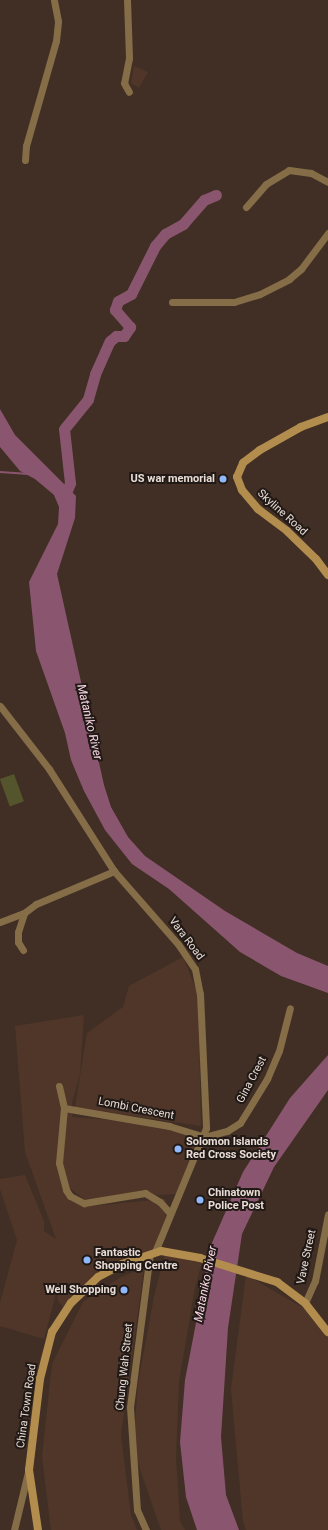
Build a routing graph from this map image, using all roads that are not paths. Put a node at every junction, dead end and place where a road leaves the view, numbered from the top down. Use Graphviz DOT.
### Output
graph roads {
  1 [pos="54,0"];
  2 [pos="127,0"];
  3 [pos="130,92"];
  4 [pos="25,160"];
  5 [pos="328,182"];
  6 [pos="246,207"];
  7 [pos="328,234"];
  8 [pos="172,302"];
  9 [pos="328,417"];
  10 [pos="328,575"];
  11 [pos="0,706"];
  12 [pos="114,871"];
  13 [pos="24,913"];
  14 [pos="0,922"];
  15 [pos="23,950"];
  16 [pos="290,1008"];
  17 [pos="59,1086"];
  18 [pos="64,1108"];
  19 [pos="204,1137"];
  20 [pos="170,1213"];
  21 [pos="328,1214"];
  22 [pos="153,1253"];
  23 [pos="305,1303"];
  24 [pos="328,1332"];
  25 [pos="29,1470"];
  26 [pos="14,1530"];
  27 [pos="38,1530"];
  28 [pos="146,1530"];
  1 -- 4 [label="street"];
  2 -- 3 [label="street"];
  5 -- 6 [label="street"];
  7 -- 8 [label="street"];
  9 -- 10 [label="street, Skyline Road"];
  11 -- 12 [label="street, Vara Road"];
  12 -- 13 [label="street"];
  12 -- 19 [label="street, Vara Road"];
  13 -- 14 [label="street"];
  13 -- 15 [label="street"];
  16 -- 19 [label="street, Gina Crest"];
  17 -- 18 [label="street"];
  18 -- 19 [label="street, Lombi Crescent"];
  18 -- 20 [label="street"];
  19 -- 20 [label="street, Vara Road"];
  20 -- 22 [label="street, Vara Road"];
  21 -- 23 [label="street, Vave Street"];
  22 -- 23 [label="street, China Town Road"];
  22 -- 25 [label="street, China Town Road"];
  22 -- 28 [label="street, Chung Wah Street"];
  23 -- 24 [label="street, China Town Road"];
  25 -- 26 [label="street"];
  25 -- 27 [label="street, China Town Road"];
}
